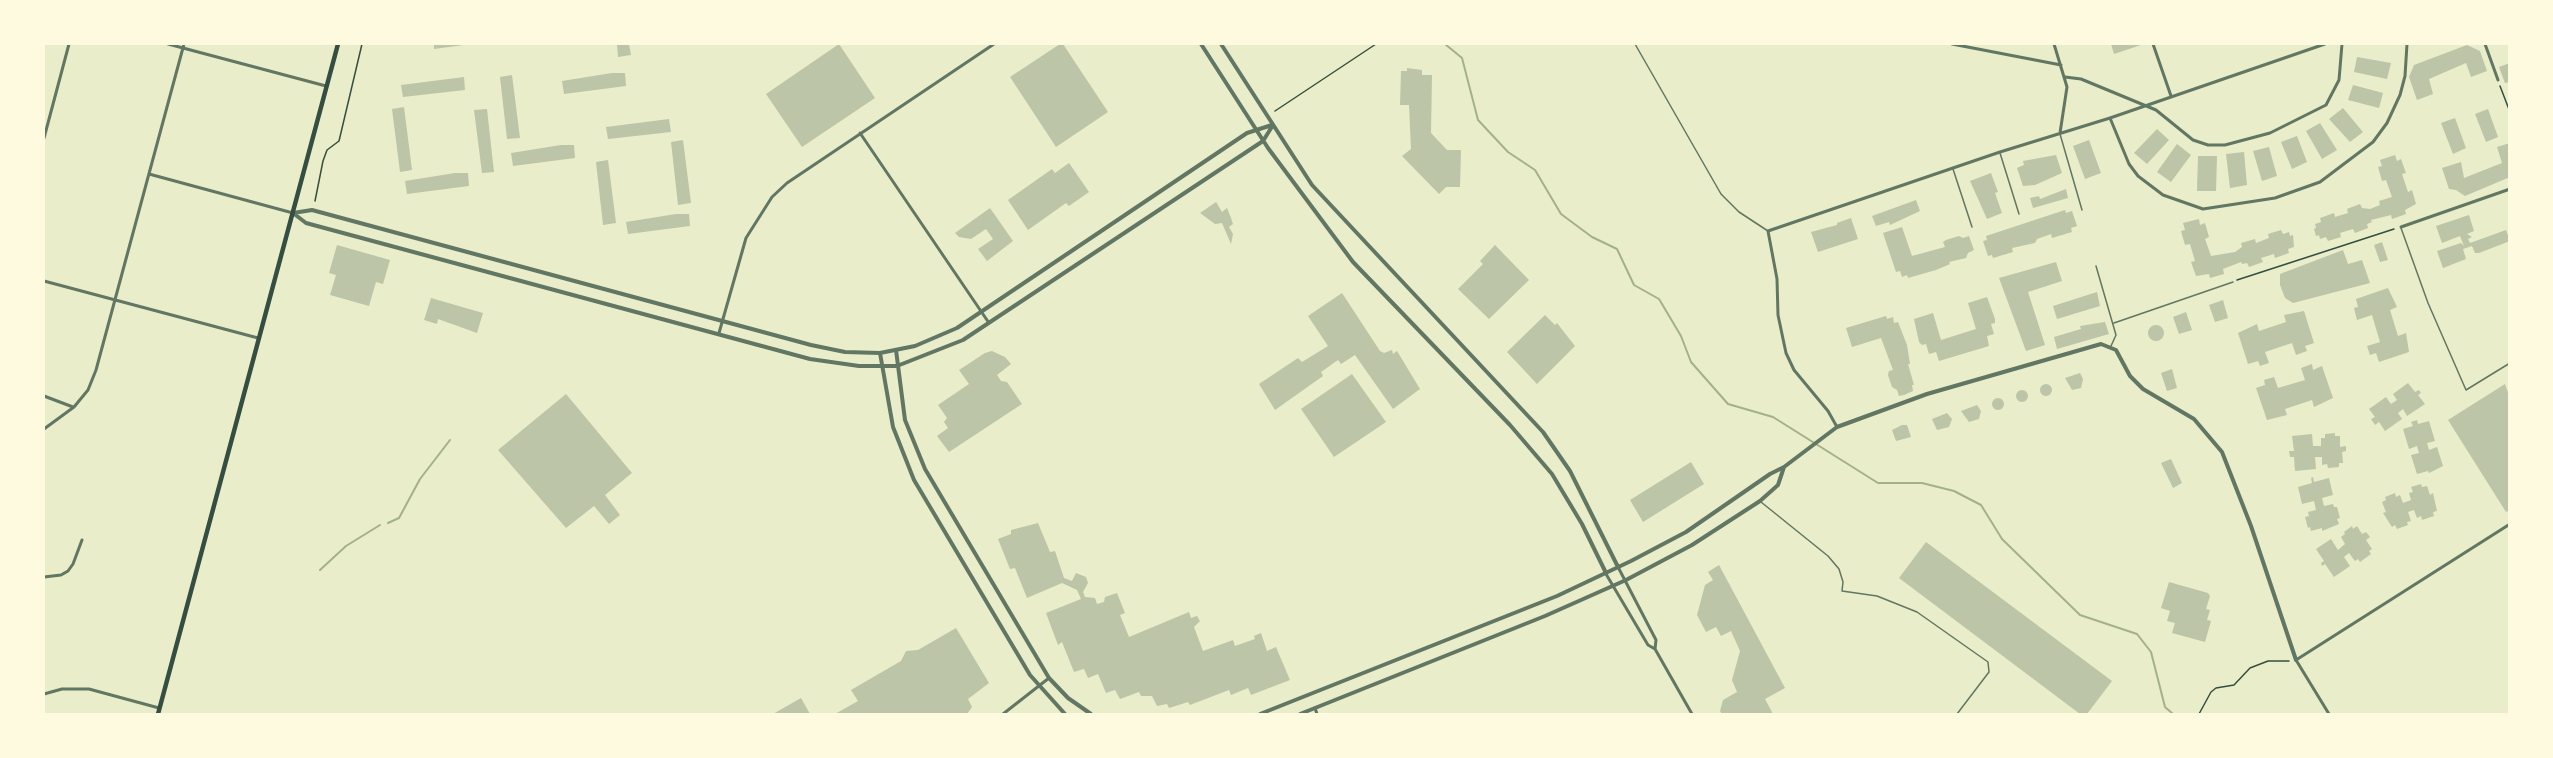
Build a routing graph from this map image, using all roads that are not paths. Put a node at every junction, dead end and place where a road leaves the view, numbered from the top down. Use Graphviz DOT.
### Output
graph roads {
  1 [pos="69,44"];
  2 [pos="168,44"];
  3 [pos="338,44"];
  4 [pos="994,44"];
  5 [pos="1201,44"];
  6 [pos="1221,44"];
  7 [pos="1635,44"];
  8 [pos="1952,44"];
  9 [pos="2054,44"];
  10 [pos="2153,44"];
  11 [pos="2325,44"];
  12 [pos="2342,44"];
  13 [pos="2407,44"];
  14 [pos="2485,44"];
  15 [pos="183,45"];
  16 [pos="2316,45"];
  17 [pos="2061,65"];
  18 [pos="2065,77"];
  19 [pos="2498,80"];
  20 [pos="326,86"];
  21 [pos="2172,96"];
  22 [pos="2144,105"];
  23 [pos="2110,118"];
  24 [pos="1273,125"];
  25 [pos="1257,128"];
  26 [pos="2060,133"];
  27 [pos="860,134"];
  28 [pos="44,138"];
  29 [pos="1263,141"];
  30 [pos="2000,152"];
  31 [pos="1952,168"];
  32 [pos="148,174"];
  33 [pos="2510,189"];
  34 [pos="2082,210"];
  35 [pos="293,213"];
  36 [pos="2019,214"];
  37 [pos="1971,227"];
  38 [pos="2401,227"];
  39 [pos="1768,231"];
  40 [pos="2097,266"];
  41 [pos="44,281"];
  42 [pos="2233,282"];
  43 [pos="115,300"];
  44 [pos="982,312"];
  45 [pos="722,320"];
  46 [pos="989,323"];
  47 [pos="2114,323"];
  48 [pos="719,333"];
  49 [pos="258,338"];
  50 [pos="2110,346"];
  51 [pos="896,350"];
  52 [pos="880,353"];
  53 [pos="2510,363"];
  54 [pos="897,366"];
  55 [pos="882,367"];
  56 [pos="44,396"];
  57 [pos="74,407"];
  58 [pos="1837,427"];
  59 [pos="44,429"];
  60 [pos="1784,467"];
  61 [pos="1760,501"];
  62 [pos="2510,524"];
  63 [pos="82,540"];
  64 [pos="1618,567"];
  65 [pos="1606,573"];
  66 [pos="44,577"];
  67 [pos="1626,580"];
  68 [pos="1612,586"];
  69 [pos="1655,649"];
  70 [pos="2296,660"];
  71 [pos="1049,678"];
  72 [pos="1038,687"];
  73 [pos="44,694"];
  74 [pos="159,708"];
  75 [pos="1316,708"];
  76 [pos="158,714"];
  77 [pos="1003,714"];
  78 [pos="1065,714"];
  79 [pos="1090,714"];
  80 [pos="1260,714"];
  81 [pos="1300,714"];
  82 [pos="1317,714"];
  83 [pos="1692,714"];
  84 [pos="1957,714"];
  85 [pos="2329,714"];
  1 -- 28 [label="street"];
  2 -- 15 [label="street"];
  3 -- 20 [label="main road"];
  4 -- 27 [label="street"];
  5 -- 25 [label="street"];
  6 -- 24 [label="street"];
  7 -- 39 [label="lane"];
  8 -- 17 [label="street"];
  9 -- 17 [label="street"];
  10 -- 21 [label="street"];
  11 -- 16 [label="street"];
  12 -- 22 [label="street"];
  13 -- 23 [label="street"];
  14 -- 19 [label="street"];
  15 -- 20 [label="street"];
  15 -- 32 [label="street"];
  16 -- 21 [label="street"];
  17 -- 18 [label="street"];
  18 -- 22 [label="street"];
  18 -- 26 [label="street"];
  20 -- 35 [label="main road"];
  21 -- 22 [label="street"];
  22 -- 23 [label="street"];
  23 -- 26 [label="street"];
  24 -- 25 [label="street"];
  24 -- 29 [label="street"];
  24 -- 64 [label="street"];
  25 -- 29 [label="street"];
  25 -- 44 [label="street"];
  26 -- 30 [label="street"];
  26 -- 34 [label="lane"];
  27 -- 44 [label="street"];
  27 -- 45 [label="street"];
  29 -- 46 [label="street"];
  29 -- 65 [label="street"];
  30 -- 31 [label="street"];
  30 -- 36 [label="lane"];
  31 -- 37 [label="lane"];
  31 -- 39 [label="street"];
  32 -- 35 [label="street"];
  32 -- 43 [label="street"];
  33 -- 38 [label="street"];
  35 -- 45 [label="street"];
  35 -- 48 [label="street"];
  35 -- 49 [label="main road"];
  38 -- 53 [label="lane"];
  39 -- 58 [label="street"];
  40 -- 47 [label="lane"];
  41 -- 43 [label="street"];
  42 -- 47 [label="lane"];
  43 -- 49 [label="street"];
  43 -- 57 [label="street"];
  44 -- 46 [label="street"];
  44 -- 51 [label="street"];
  45 -- 48 [label="street"];
  45 -- 52 [label="street"];
  46 -- 54 [label="street"];
  47 -- 50 [label="lane"];
  48 -- 55 [label="street"];
  49 -- 74 [label="main road"];
  50 -- 58 [label="street"];
  50 -- 70 [label="street"];
  51 -- 52 [label="street"];
  51 -- 54 [label="street"];
  52 -- 55 [label="street"];
  54 -- 55 [label="street"];
  54 -- 71 [label="street"];
  55 -- 72 [label="street"];
  56 -- 57 [label="street"];
  57 -- 59 [label="street"];
  58 -- 60 [label="street"];
  60 -- 61 [label="street"];
  60 -- 64 [label="street"];
  61 -- 67 [label="street"];
  61 -- 84 [label="lane"];
  62 -- 70 [label="street"];
  63 -- 66 [label="street"];
  64 -- 65 [label="street"];
  64 -- 67 [label="street"];
  65 -- 68 [label="street"];
  65 -- 80 [label="street"];
  67 -- 68 [label="street"];
  67 -- 69 [label="street"];
  68 -- 69 [label="street"];
  68 -- 75 [label="street"];
  69 -- 83 [label="street"];
  70 -- 85 [label="street"];
  71 -- 72 [label="street"];
  71 -- 79 [label="street"];
  72 -- 77 [label="street"];
  72 -- 78 [label="street"];
  73 -- 74 [label="street"];
  74 -- 76 [label="main road"];
  75 -- 81 [label="street"];
  75 -- 82 [label="street"];
}
